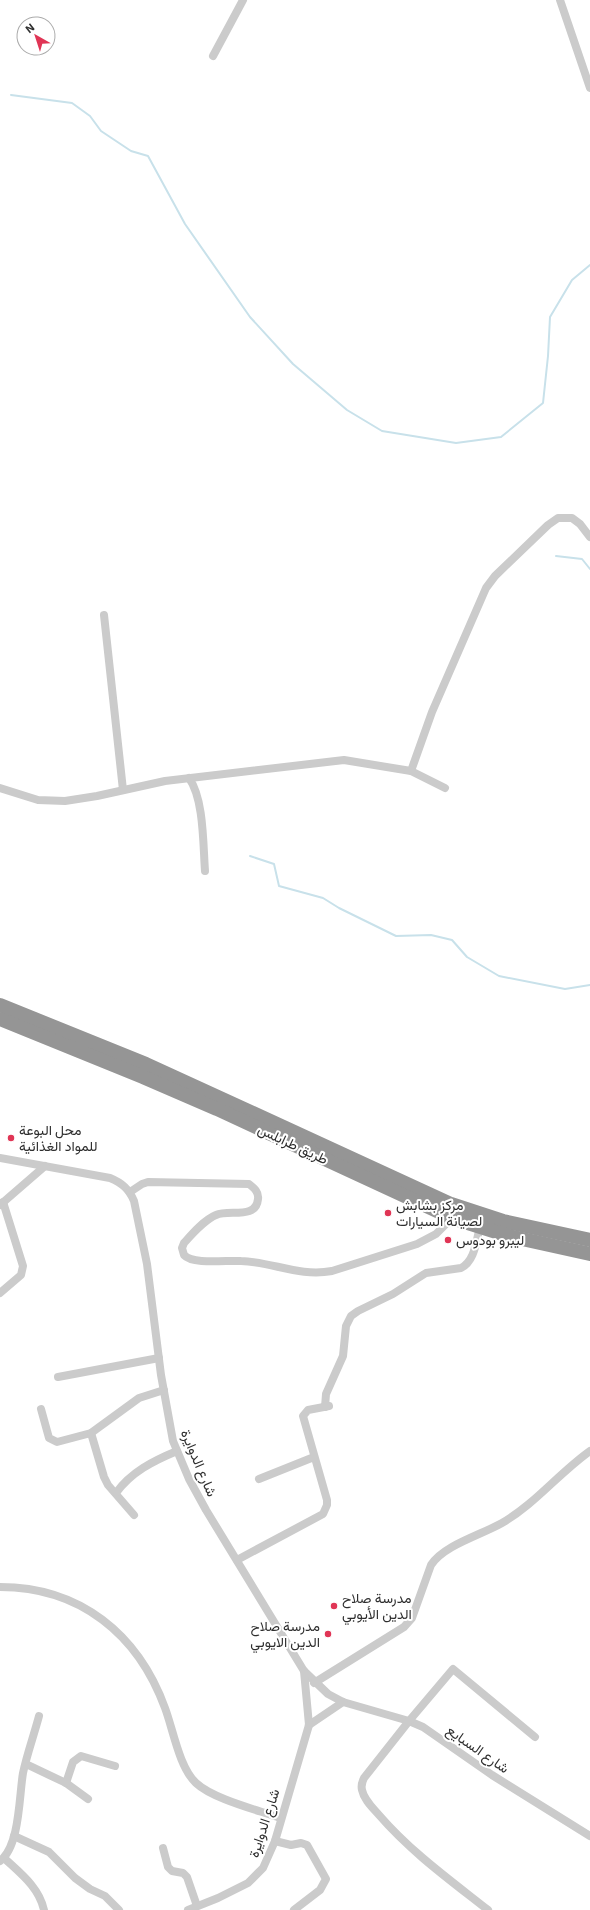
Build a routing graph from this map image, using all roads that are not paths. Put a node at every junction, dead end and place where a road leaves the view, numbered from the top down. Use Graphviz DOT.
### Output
graph roads {
  1 [pos="243,0"];
  2 [pos="560,0"];
  3 [pos="213,56"];
  4 [pos="590,88"];
  5 [pos="590,538"];
  6 [pos="104,616"];
  7 [pos="411,770"];
  8 [pos="189,778"];
  9 [pos="0,788"];
  10 [pos="445,788"];
  11 [pos="123,790"];
  12 [pos="205,871"];
  13 [pos="0,1005"];
  14 [pos="0,1019"];
  15 [pos="0,1158"];
  16 [pos="44,1166"];
  17 [pos="130,1192"];
  18 [pos="2,1204"];
  19 [pos="452,1218"];
  20 [pos="480,1227"];
  21 [pos="590,1240"];
  22 [pos="590,1254"];
  23 [pos="0,1292"];
  24 [pos="159,1358"];
  25 [pos="58,1377"];
  26 [pos="164,1390"];
  27 [pos="41,1409"];
  28 [pos="90,1433"];
  29 [pos="177,1452"];
  30 [pos="590,1452"];
  31 [pos="314,1457"];
  32 [pos="259,1479"];
  33 [pos="116,1493"];
  34 [pos="134,1515"];
  35 [pos="237,1560"];
  36 [pos="0,1587"];
  37 [pos="304,1671"];
  38 [pos="314,1683"];
  39 [pos="343,1702"];
  40 [pos="39,1716"];
  41 [pos="409,1721"];
  42 [pos="309,1725"];
  43 [pos="534,1736"];
  44 [pos="26,1764"];
  45 [pos="115,1766"];
  46 [pos="66,1783"];
  47 [pos="88,1799"];
  48 [pos="280,1818"];
  49 [pos="14,1836"];
  50 [pos="590,1836"];
  51 [pos="275,1841"];
  52 [pos="163,1848"];
  53 [pos="2,1859"];
  54 [pos="197,1906"];
  55 [pos="44,1910"];
  56 [pos="120,1910"];
  57 [pos="188,1910"];
  58 [pos="294,1910"];
  59 [pos="488,1910"];
  1 -- 3 [label="street"];
  2 -- 4 [label="street"];
  5 -- 7 [label="street"];
  6 -- 11 [label="street"];
  7 -- 8 [label="street"];
  7 -- 10 [label="street"];
  8 -- 11 [label="street"];
  8 -- 12 [label="street"];
  9 -- 11 [label="street"];
  13 -- 21 [label="highway"];
  14 -- 19 [label="highway, طريق طرابلس"];
  15 -- 16 [label="street"];
  16 -- 17 [label="street"];
  16 -- 18 [label="street"];
  17 -- 19 [label="street"];
  17 -- 24 [label="street, شارع الدوايرة"];
  18 -- 23 [label="street"];
  19 -- 20 [label="highway, طريق طرابلس"];
  20 -- 22 [label="highway, طريق طرابلس"];
  20 -- 31 [label="street"];
  24 -- 25 [label="street"];
  24 -- 26 [label="street, شارع الدوايرة"];
  26 -- 28 [label="street"];
  26 -- 29 [label="street, شارع الدوايرة"];
  27 -- 28 [label="street"];
  28 -- 33 [label="street"];
  29 -- 33 [label="street"];
  29 -- 35 [label="street, شارع الدوايرة"];
  30 -- 38 [label="street"];
  31 -- 32 [label="street"];
  31 -- 35 [label="street"];
  33 -- 34 [label="street"];
  35 -- 37 [label="street, شارع الدوايرة"];
  36 -- 48 [label="street"];
  37 -- 38 [label="street, شارع الدوايرة"];
  37 -- 42 [label="street"];
  38 -- 39 [label="street, شارع السبايع"];
  39 -- 41 [label="street, شارع السبايع"];
  39 -- 42 [label="street"];
  40 -- 44 [label="street"];
  41 -- 43 [label="street"];
  41 -- 50 [label="street, شارع السبايع"];
  41 -- 59 [label="street"];
  42 -- 48 [label="street, شارع الدوايرة"];
  44 -- 46 [label="street"];
  44 -- 49 [label="street"];
  45 -- 46 [label="street"];
  46 -- 47 [label="street"];
  48 -- 51 [label="street, شارع الدوايرة"];
  49 -- 53 [label="street"];
  49 -- 56 [label="street"];
  51 -- 54 [label="street, شارع الدوايرة"];
  51 -- 58 [label="street"];
  52 -- 54 [label="street"];
  53 -- 55 [label="street"];
  54 -- 57 [label="street, شارع الدوايرة"];
}
